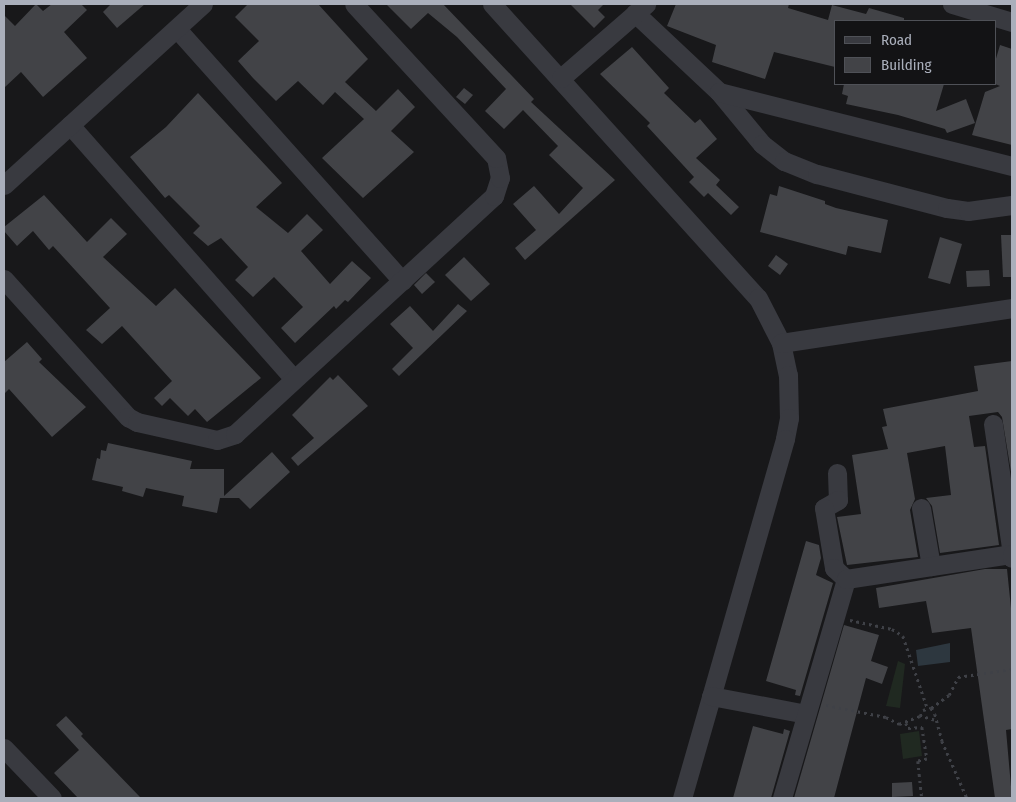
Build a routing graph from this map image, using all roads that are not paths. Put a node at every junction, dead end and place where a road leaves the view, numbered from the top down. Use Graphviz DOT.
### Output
graph roads {
  1 [pos="203,4"];
  2 [pos="354,4"];
  3 [pos="492,4"];
  4 [pos="952,4"];
  5 [pos="640,8"];
  6 [pos="992,9"];
  7 [pos="1012,22"];
  8 [pos="177,28"];
  9 [pos="561,78"];
  10 [pos="719,92"];
  11 [pos="70,125"];
  12 [pos="1012,166"];
  13 [pos="5,182"];
  14 [pos="1012,205"];
  15 [pos="4,280"];
  16 [pos="402,281"];
  17 [pos="1012,308"];
  18 [pos="781,343"];
  19 [pos="293,378"];
  20 [pos="993,424"];
  21 [pos="837,473"];
  22 [pos="921,508"];
  23 [pos="1012,554"];
  24 [pos="1012,558"];
  25 [pos="930,566"];
  26 [pos="846,579"];
  27 [pos="711,696"];
  28 [pos="808,707"];
  29 [pos="4,748"];
  30 [pos="52,798"];
  31 [pos="682,798"];
  32 [pos="782,798"];
  1 -- 8 [label="street"];
  2 -- 16 [label="street"];
  3 -- 9 [label="street"];
  4 -- 6 [label="street"];
  5 -- 9 [label="street"];
  5 -- 10 [label="street"];
  6 -- 7 [label="street"];
  8 -- 11 [label="street"];
  8 -- 16 [label="street"];
  9 -- 18 [label="street"];
  10 -- 12 [label="street"];
  10 -- 14 [label="street"];
  11 -- 13 [label="street"];
  11 -- 19 [label="street"];
  15 -- 19 [label="street"];
  16 -- 19 [label="street"];
  17 -- 18 [label="street"];
  18 -- 27 [label="street"];
  20 -- 23 [label="street"];
  21 -- 26 [label="street"];
  22 -- 25 [label="street"];
  23 -- 24 [label="street"];
  23 -- 25 [label="street"];
  25 -- 26 [label="street"];
  26 -- 28 [label="street"];
  27 -- 28 [label="street"];
  27 -- 31 [label="street"];
  28 -- 32 [label="street"];
  29 -- 30 [label="street"];
}
